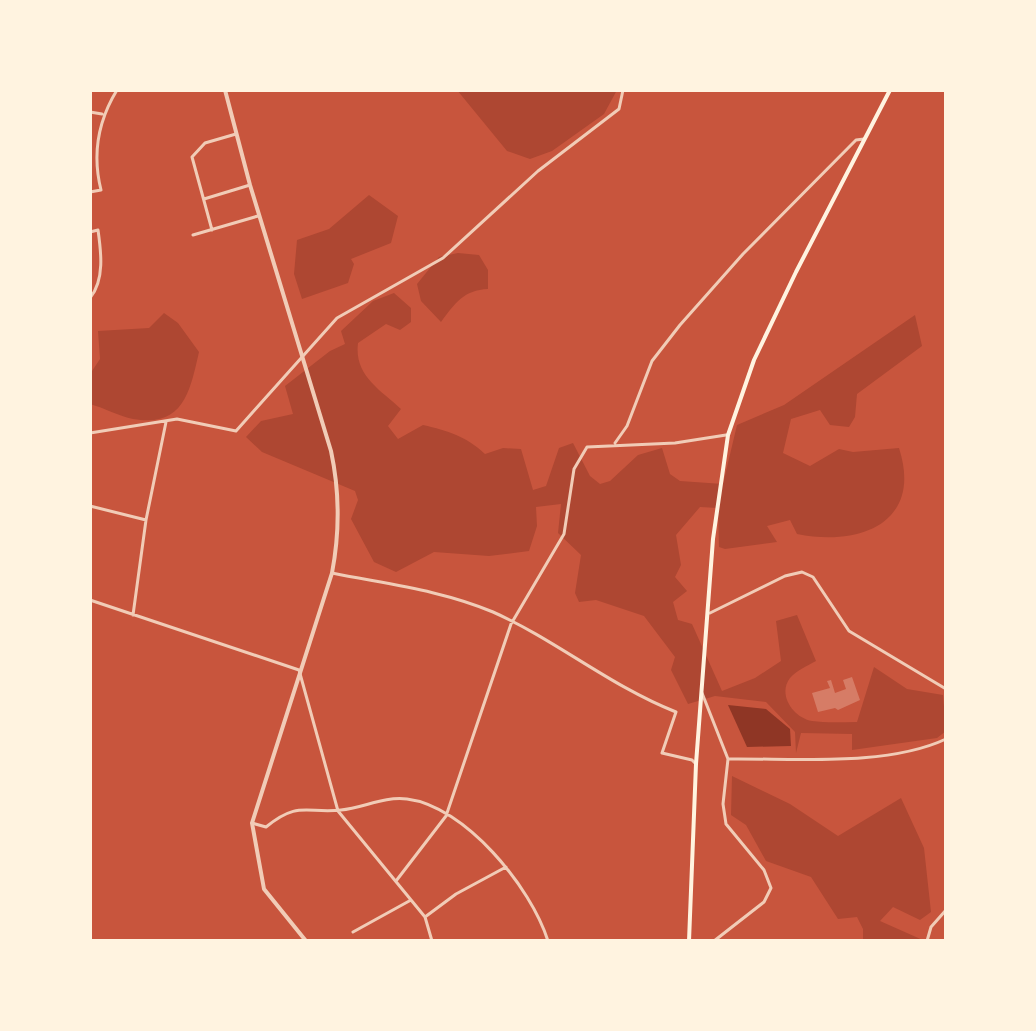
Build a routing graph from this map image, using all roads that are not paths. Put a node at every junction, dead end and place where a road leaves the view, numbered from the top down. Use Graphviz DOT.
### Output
graph roads {
  1 [pos="117,90"];
  2 [pos="225,90"];
  3 [pos="623,90"];
  4 [pos="890,90"];
  5 [pos="90,112"];
  6 [pos="102,114"];
  7 [pos="236,134"];
  8 [pos="864,139"];
  9 [pos="250,185"];
  10 [pos="90,192"];
  11 [pos="203,199"];
  12 [pos="259,215"];
  13 [pos="212,230"];
  14 [pos="90,232"];
  15 [pos="193,235"];
  16 [pos="90,298"];
  17 [pos="303,358"];
  18 [pos="166,421"];
  19 [pos="90,433"];
  20 [pos="728,435"];
  21 [pos="615,443"];
  22 [pos="90,506"];
  23 [pos="146,520"];
  24 [pos="332,573"];
  25 [pos="90,600"];
  26 [pos="710,613"];
  27 [pos="133,615"];
  28 [pos="511,624"];
  29 [pos="299,670"];
  30 [pos="946,689"];
  31 [pos="702,693"];
  32 [pos="946,739"];
  33 [pos="728,759"];
  34 [pos="696,764"];
  35 [pos="338,811"];
  36 [pos="446,816"];
  37 [pos="252,823"];
  38 [pos="506,867"];
  39 [pos="396,881"];
  40 [pos="411,900"];
  41 [pos="946,910"];
  42 [pos="425,917"];
  43 [pos="353,932"];
  44 [pos="306,941"];
  45 [pos="432,941"];
  46 [pos="548,941"];
  47 [pos="689,941"];
  48 [pos="714,941"];
  49 [pos="927,941"];
  1 -- 6 [label="street"];
  2 -- 7 [label="street"];
  3 -- 17 [label="street"];
  4 -- 8 [label="main road"];
  5 -- 6 [label="street"];
  6 -- 10 [label="street"];
  7 -- 9 [label="street"];
  7 -- 11 [label="street"];
  8 -- 20 [label="main road"];
  8 -- 21 [label="street"];
  9 -- 11 [label="street"];
  9 -- 12 [label="street"];
  11 -- 13 [label="street"];
  12 -- 13 [label="street"];
  12 -- 17 [label="street"];
  13 -- 15 [label="street"];
  14 -- 16 [label="street"];
  17 -- 18 [label="street"];
  17 -- 24 [label="street"];
  18 -- 19 [label="street"];
  18 -- 23 [label="street"];
  20 -- 21 [label="street"];
  20 -- 26 [label="main road"];
  21 -- 28 [label="street"];
  22 -- 23 [label="street"];
  23 -- 27 [label="street"];
  24 -- 28 [label="street"];
  24 -- 29 [label="street"];
  25 -- 27 [label="street"];
  26 -- 30 [label="street"];
  26 -- 31 [label="main road"];
  27 -- 29 [label="street"];
  28 -- 34 [label="street"];
  28 -- 36 [label="street"];
  29 -- 35 [label="street"];
  29 -- 37 [label="street"];
  31 -- 33 [label="street"];
  31 -- 34 [label="main road"];
  32 -- 33 [label="street"];
  33 -- 48 [label="street"];
  34 -- 47 [label="main road"];
  35 -- 36 [label="street"];
  35 -- 37 [label="street"];
  35 -- 39 [label="street"];
  36 -- 38 [label="street"];
  36 -- 39 [label="street"];
  37 -- 44 [label="street"];
  38 -- 42 [label="street"];
  38 -- 46 [label="street"];
  39 -- 40 [label="street"];
  40 -- 42 [label="street"];
  40 -- 43 [label="street"];
  41 -- 49 [label="street"];
  42 -- 45 [label="street"];
}
